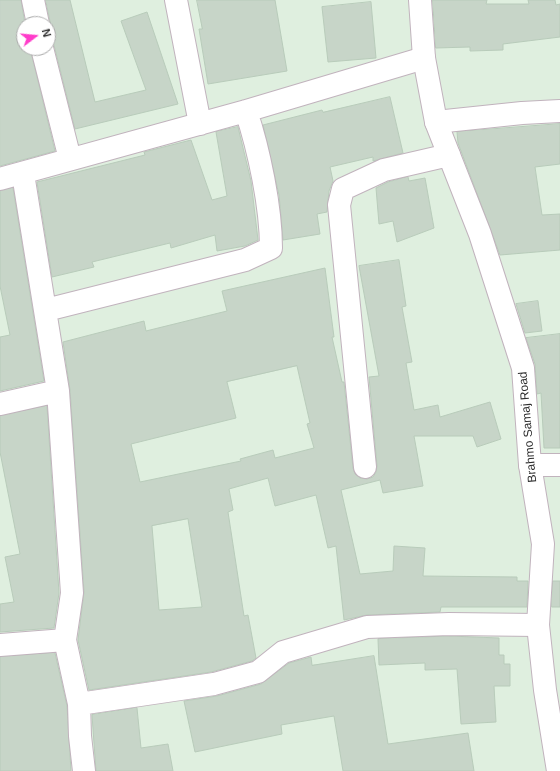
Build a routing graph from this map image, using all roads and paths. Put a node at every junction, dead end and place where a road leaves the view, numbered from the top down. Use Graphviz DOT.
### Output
graph roads {
  1 [pos="33,0"];
  2 [pos="176,0"];
  3 [pos="420,0"];
  4 [pos="36,16"];
  5 [pos="44,56"];
  6 [pos="424,58"];
  7 [pos="246,111"];
  8 [pos="560,111"];
  9 [pos="436,122"];
  10 [pos="200,124"];
  11 [pos="449,155"];
  12 [pos="70,159"];
  13 [pos="23,174"];
  14 [pos="0,180"];
  15 [pos="46,310"];
  16 [pos="58,391"];
  17 [pos="0,404"];
  18 [pos="530,465"];
  19 [pos="560,466"];
  20 [pos="365,467"];
  21 [pos="538,624"];
  22 [pos="65,640"];
  23 [pos="0,645"];
  24 [pos="79,704"];
  25 [pos="84,771"];
  26 [pos="558,771"];
  1 -- 4 [label="street"];
  2 -- 10 [label="street"];
  3 -- 6 [label="street, Brahmo Samaj Road"];
  5 -- 12 [label="street"];
  6 -- 7 [label="street"];
  6 -- 9 [label="street, Brahmo Samaj Road"];
  7 -- 10 [label="street"];
  7 -- 15 [label="street"];
  8 -- 9 [label="street"];
  9 -- 11 [label="street, Brahmo Samaj Road"];
  10 -- 12 [label="street"];
  11 -- 18 [label="street, Brahmo Samaj Road"];
  11 -- 20 [label="street"];
  12 -- 13 [label="street"];
  13 -- 14 [label="street"];
  13 -- 15 [label="street"];
  15 -- 16 [label="street"];
  16 -- 17 [label="street"];
  16 -- 22 [label="street"];
  18 -- 19 [label="street"];
  18 -- 21 [label="street, Brahmo Samaj Road"];
  21 -- 24 [label="street"];
  21 -- 26 [label="street, Brahmo Samaj Road"];
  22 -- 23 [label="street"];
  22 -- 24 [label="street"];
  24 -- 25 [label="street"];
}
